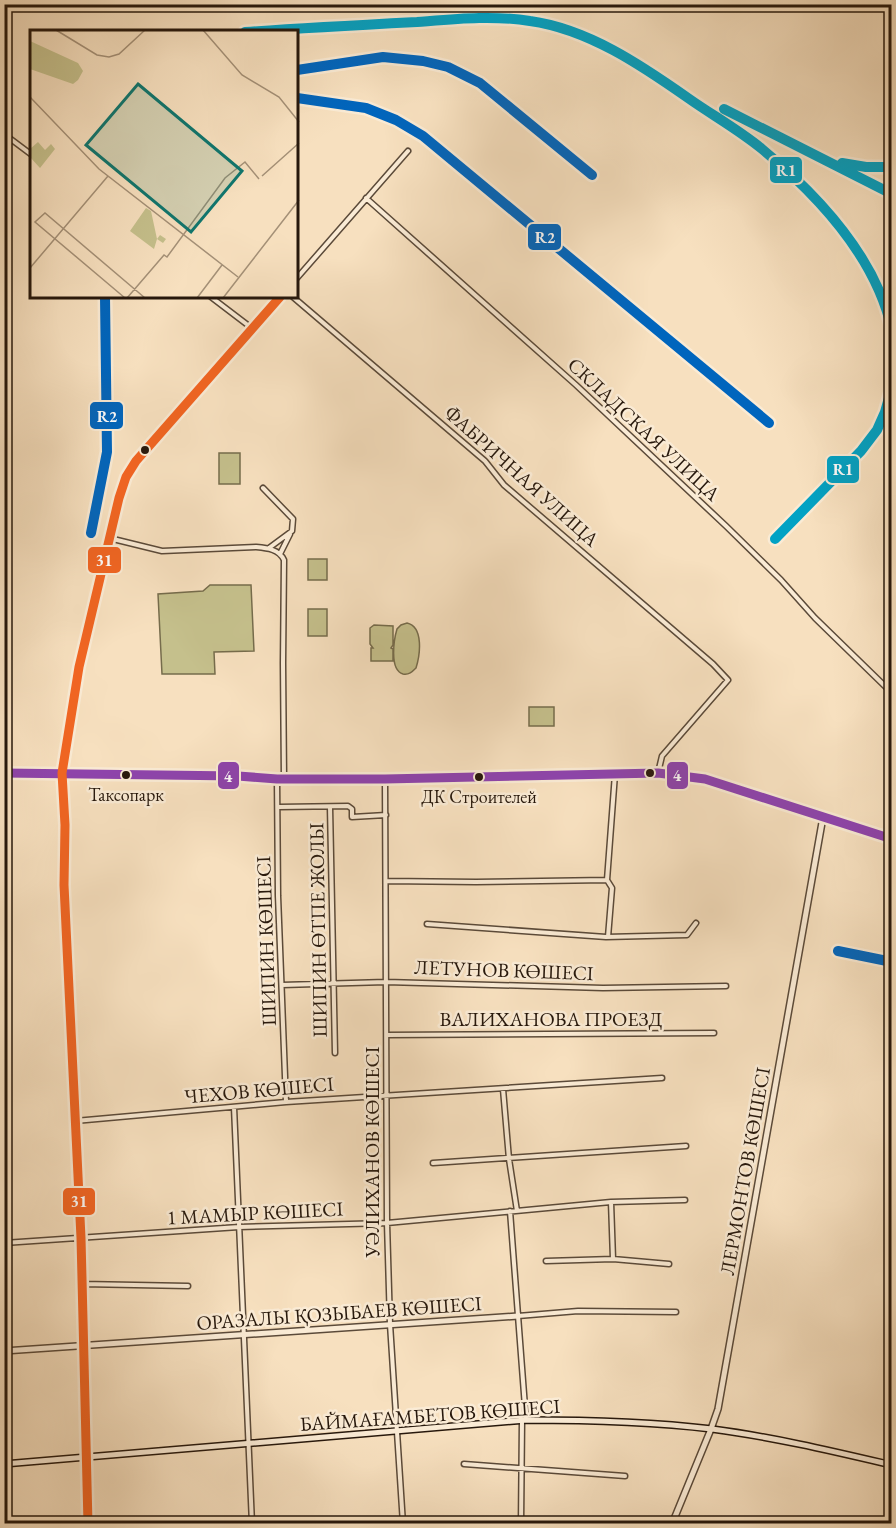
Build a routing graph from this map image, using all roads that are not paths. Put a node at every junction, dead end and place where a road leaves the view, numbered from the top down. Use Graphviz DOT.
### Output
graph roads {
  1 [pos="4,134"];
  2 [pos="408,151"];
  3 [pos="30,153"];
  4 [pos="366,198"];
  5 [pos="298,277"];
  6 [pos="212,298"];
  7 [pos="279,298"];
  8 [pos="294,298"];
  9 [pos="253,329"];
  10 [pos="263,488"];
  11 [pos="292,531"];
  12 [pos="110,538"];
  13 [pos="269,548"];
  14 [pos="280,554"];
  15 [pos="891,693"];
  16 [pos="4,772"];
  17 [pos="62,773"];
  18 [pos="658,773"];
  19 [pos="615,774"];
  20 [pos="280,779"];
  21 [pos="385,780"];
  22 [pos="278,807"];
  23 [pos="330,807"];
  24 [pos="386,815"];
  25 [pos="823,817"];
  26 [pos="891,839"];
  27 [pos="607,880"];
  28 [pos="386,881"];
  29 [pos="696,923"];
  30 [pos="427,924"];
  31 [pos="608,937"];
  32 [pos="386,982"];
  33 [pos="333,984"];
  34 [pos="282,985"];
  35 [pos="726,986"];
  36 [pos="714,1033"];
  37 [pos="387,1035"];
  38 [pos="335,1053"];
  39 [pos="662,1078"];
  40 [pos="503,1089"];
  41 [pos="386,1096"];
  42 [pos="286,1101"];
  43 [pos="234,1107"];
  44 [pos="75,1121"];
  45 [pos="686,1146"];
  46 [pos="509,1159"];
  47 [pos="433,1162"];
  48 [pos="685,1200"];
  49 [pos="612,1202"];
  50 [pos="510,1211"];
  51 [pos="517,1211"];
  52 [pos="387,1223"];
  53 [pos="240,1227"];
  54 [pos="81,1238"];
  55 [pos="4,1243"];
  56 [pos="613,1259"];
  57 [pos="546,1261"];
  58 [pos="669,1264"];
  59 [pos="82,1284"];
  60 [pos="188,1286"];
  61 [pos="676,1312"];
  62 [pos="518,1316"];
  63 [pos="390,1324"];
  64 [pos="246,1334"];
  65 [pos="84,1345"];
  66 [pos="4,1351"];
  67 [pos="524,1420"];
  68 [pos="711,1429"];
  69 [pos="397,1430"];
  70 [pos="249,1443"];
  71 [pos="87,1457"];
  72 [pos="4,1464"];
  73 [pos="464,1464"];
  74 [pos="891,1465"];
  75 [pos="522,1467"];
  76 [pos="625,1476"];
  77 [pos="88,1524"];
  78 [pos="252,1524"];
  79 [pos="404,1524"];
  80 [pos="521,1524"];
  81 [pos="672,1524"];
  1 -- 3 [label="street"];
  2 -- 4 [label="street"];
  4 -- 5 [label="street"];
  4 -- 15 [label="street, СКЛАДСКАЯ УЛИЦА"];
  6 -- 9 [label="street"];
  7 -- 9 [label="street"];
  8 -- 18 [label="street, ФАБРИЧНАЯ УЛИЦА"];
  9 -- 12 [label="street"];
  10 -- 11 [label="street"];
  11 -- 13 [label="street"];
  11 -- 14 [label="street"];
  12 -- 13 [label="street"];
  12 -- 17 [label="street"];
  13 -- 14 [label="street"];
  14 -- 20 [label="street, ШИПИН КӨШЕСІ"];
  16 -- 17 [label="street"];
  17 -- 20 [label="street"];
  17 -- 44 [label="street"];
  18 -- 19 [label="street"];
  18 -- 25 [label="street"];
  19 -- 21 [label="street"];
  19 -- 27 [label="street"];
  20 -- 21 [label="street"];
  20 -- 22 [label="street, ШИПИН КӨШЕСІ"];
  21 -- 24 [label="street, УӘЛИХАНОВ КӨШЕСІ"];
  22 -- 23 [label="street"];
  22 -- 34 [label="street, ШИПИН КӨШЕСІ"];
  23 -- 24 [label="street"];
  23 -- 33 [label="street, ШИПИН ӨТПЕ ЖОЛЫ"];
  24 -- 28 [label="street, УӘЛИХАНОВ КӨШЕСІ"];
  25 -- 26 [label="street"];
  25 -- 68 [label="street, ЛЕРМОНТОВ КӨШЕСІ"];
  27 -- 28 [label="street"];
  27 -- 31 [label="street"];
  28 -- 32 [label="street, УӘЛИХАНОВ КӨШЕСІ"];
  29 -- 31 [label="street"];
  30 -- 31 [label="street"];
  32 -- 33 [label="street, ЛЕТУНОВ КӨШЕСІ"];
  32 -- 35 [label="street, ЛЕТУНОВ КӨШЕСІ"];
  32 -- 37 [label="street, УӘЛИХАНОВ КӨШЕСІ"];
  33 -- 34 [label="street, ЛЕТУНОВ КӨШЕСІ"];
  33 -- 38 [label="street, ШИПИН ӨТПЕ ЖОЛЫ"];
  34 -- 42 [label="street, ШИПИН КӨШЕСІ"];
  36 -- 37 [label="street, ВАЛИХАНОВА ПРОЕЗД"];
  37 -- 41 [label="street, УӘЛИХАНОВ КӨШЕСІ"];
  39 -- 40 [label="street, ЧЕХОВ КӨШЕСІ"];
  40 -- 41 [label="street, ЧЕХОВ КӨШЕСІ"];
  40 -- 46 [label="street"];
  41 -- 42 [label="street, ЧЕХОВ КӨШЕСІ"];
  41 -- 52 [label="street, УӘЛИХАНОВ КӨШЕСІ"];
  42 -- 43 [label="street, ЧЕХОВ КӨШЕСІ"];
  43 -- 44 [label="street, ЧЕХОВ КӨШЕСІ"];
  43 -- 53 [label="street"];
  44 -- 54 [label="street"];
  45 -- 46 [label="street"];
  46 -- 47 [label="street"];
  46 -- 51 [label="street"];
  48 -- 49 [label="street, 1 МАМЫР КӨШЕСІ"];
  49 -- 51 [label="street, 1 МАМЫР КӨШЕСІ"];
  49 -- 56 [label="street"];
  50 -- 51 [label="street, 1 МАМЫР КӨШЕСІ"];
  50 -- 52 [label="street, 1 МАМЫР КӨШЕСІ"];
  50 -- 62 [label="street"];
  52 -- 53 [label="street, 1 МАМЫР КӨШЕСІ"];
  52 -- 63 [label="street, УӘЛИХАНОВ КӨШЕСІ"];
  53 -- 54 [label="street, 1 МАМЫР КӨШЕСІ"];
  53 -- 64 [label="street"];
  54 -- 55 [label="street, 1 МАМЫР КӨШЕСІ"];
  54 -- 59 [label="street"];
  56 -- 57 [label="street"];
  56 -- 58 [label="street"];
  59 -- 60 [label="street"];
  59 -- 65 [label="street"];
  61 -- 62 [label="street, ОРАЗАЛЫ ҚОЗЫБАЕВ КӨШЕСІ"];
  62 -- 63 [label="street, ОРАЗАЛЫ ҚОЗЫБАЕВ КӨШЕСІ"];
  62 -- 67 [label="street"];
  63 -- 64 [label="street, ОРАЗАЛЫ ҚОЗЫБАЕВ КӨШЕСІ"];
  63 -- 69 [label="street, УӘЛИХАНОВ КӨШЕСІ"];
  64 -- 65 [label="street, ОРАЗАЛЫ ҚОЗЫБАЕВ КӨШЕСІ"];
  64 -- 70 [label="street"];
  65 -- 66 [label="street, ОРАЗАЛЫ ҚОЗЫБАЕВ КӨШЕСІ"];
  65 -- 71 [label="street"];
  67 -- 68 [label="street, БАЙМАҒАМБЕТОВ КӨШЕСІ"];
  67 -- 69 [label="street, БАЙМАҒАМБЕТОВ КӨШЕСІ"];
  67 -- 75 [label="street"];
  68 -- 74 [label="street, БАЙМАҒАМБЕТОВ КӨШЕСІ"];
  68 -- 81 [label="street, ЛЕРМОНТОВ КӨШЕСІ"];
  69 -- 70 [label="street, БАЙМАҒАМБЕТОВ КӨШЕСІ"];
  69 -- 79 [label="street, УӘЛИХАНОВ КӨШЕСІ"];
  70 -- 71 [label="street, БАЙМАҒАМБЕТОВ КӨШЕСІ"];
  70 -- 78 [label="street"];
  71 -- 72 [label="street, БАЙМАҒАМБЕТОВ КӨШЕСІ"];
  71 -- 77 [label="street"];
  73 -- 75 [label="street"];
  75 -- 76 [label="street"];
  75 -- 80 [label="street"];
}
